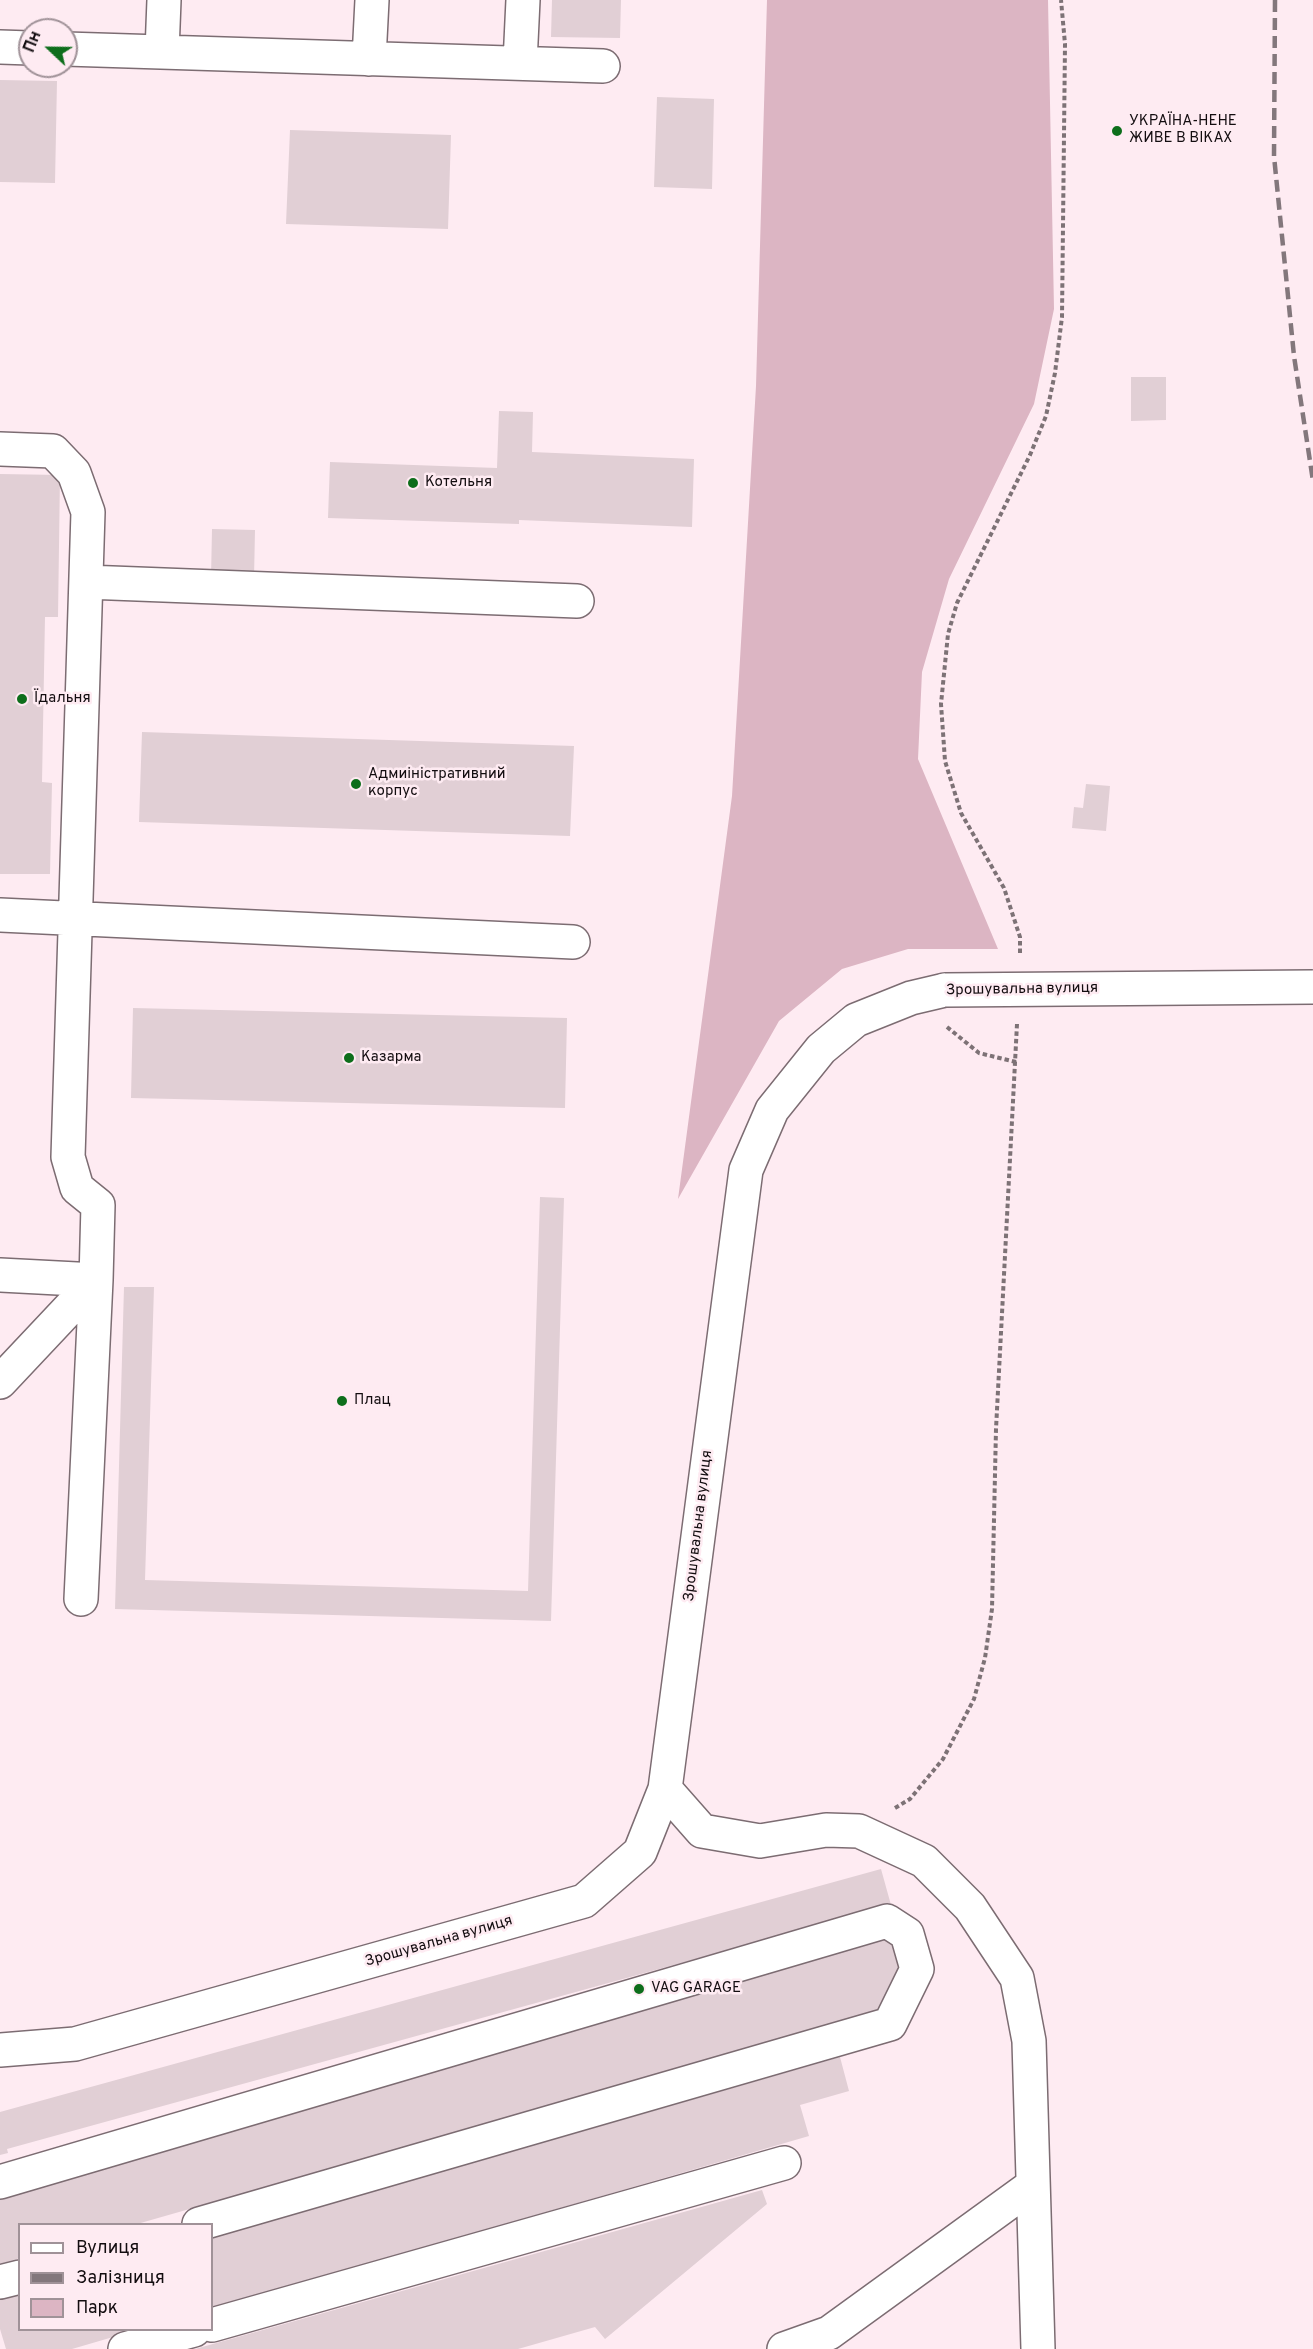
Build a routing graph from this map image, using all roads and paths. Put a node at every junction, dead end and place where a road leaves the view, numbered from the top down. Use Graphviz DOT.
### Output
graph roads {
  1 [pos="164,0"];
  2 [pos="372,0"];
  3 [pos="523,0"];
  4 [pos="1061,0"];
  5 [pos="0,47"];
  6 [pos="18,48"];
  7 [pos="78,49"];
  8 [pos="162,52"];
  9 [pos="369,59"];
  10 [pos="520,63"];
  11 [pos="603,66"];
  12 [pos="0,449"];
  13 [pos="86,582"];
  14 [pos="577,601"];
  15 [pos="0,915"];
  16 [pos="75,919"];
  17 [pos="573,942"];
  18 [pos="1019,960"];
  19 [pos="1313,987"];
  20 [pos="1017,1016"];
  21 [pos="979,1053"];
  22 [pos="1016,1062"];
  23 [pos="0,1275"];
  24 [pos="96,1280"];
  25 [pos="0,1382"];
  26 [pos="81,1599"];
  27 [pos="664,1790"];
  28 [pos="859,1831"];
  29 [pos="0,2050"];
  30 [pos="784,2163"];
  31 [pos="0,2182"];
  32 [pos="1033,2185"];
  33 [pos="202,2223"];
  34 [pos="18,2278"];
  35 [pos="0,2282"];
  36 [pos="213,2325"];
  37 [pos="190,2331"];
  38 [pos="125,2349"];
  39 [pos="784,2349"];
  40 [pos="1038,2349"];
  1 -- 8 [label="street"];
  2 -- 9 [label="street"];
  3 -- 10 [label="street"];
  4 -- 18 [label="path"];
  5 -- 6 [label="street"];
  7 -- 8 [label="street"];
  8 -- 9 [label="street"];
  9 -- 10 [label="street"];
  10 -- 11 [label="street"];
  12 -- 13 [label="street"];
  13 -- 14 [label="street"];
  13 -- 16 [label="street"];
  15 -- 16 [label="street"];
  16 -- 17 [label="street"];
  16 -- 24 [label="street"];
  19 -- 27 [label="street, Зрошувальна вулиця, bridge"];
  20 -- 22 [label="path"];
  21 -- 22 [label="path"];
  22 -- 28 [label="path"];
  23 -- 24 [label="street"];
  24 -- 25 [label="street"];
  24 -- 26 [label="street"];
  27 -- 28 [label="street"];
  27 -- 29 [label="street, Зрошувальна вулиця"];
  28 -- 32 [label="street"];
  30 -- 36 [label="street"];
  31 -- 33 [label="street"];
  32 -- 39 [label="street"];
  32 -- 40 [label="street"];
  34 -- 35 [label="street"];
  37 -- 38 [label="street"];
}
